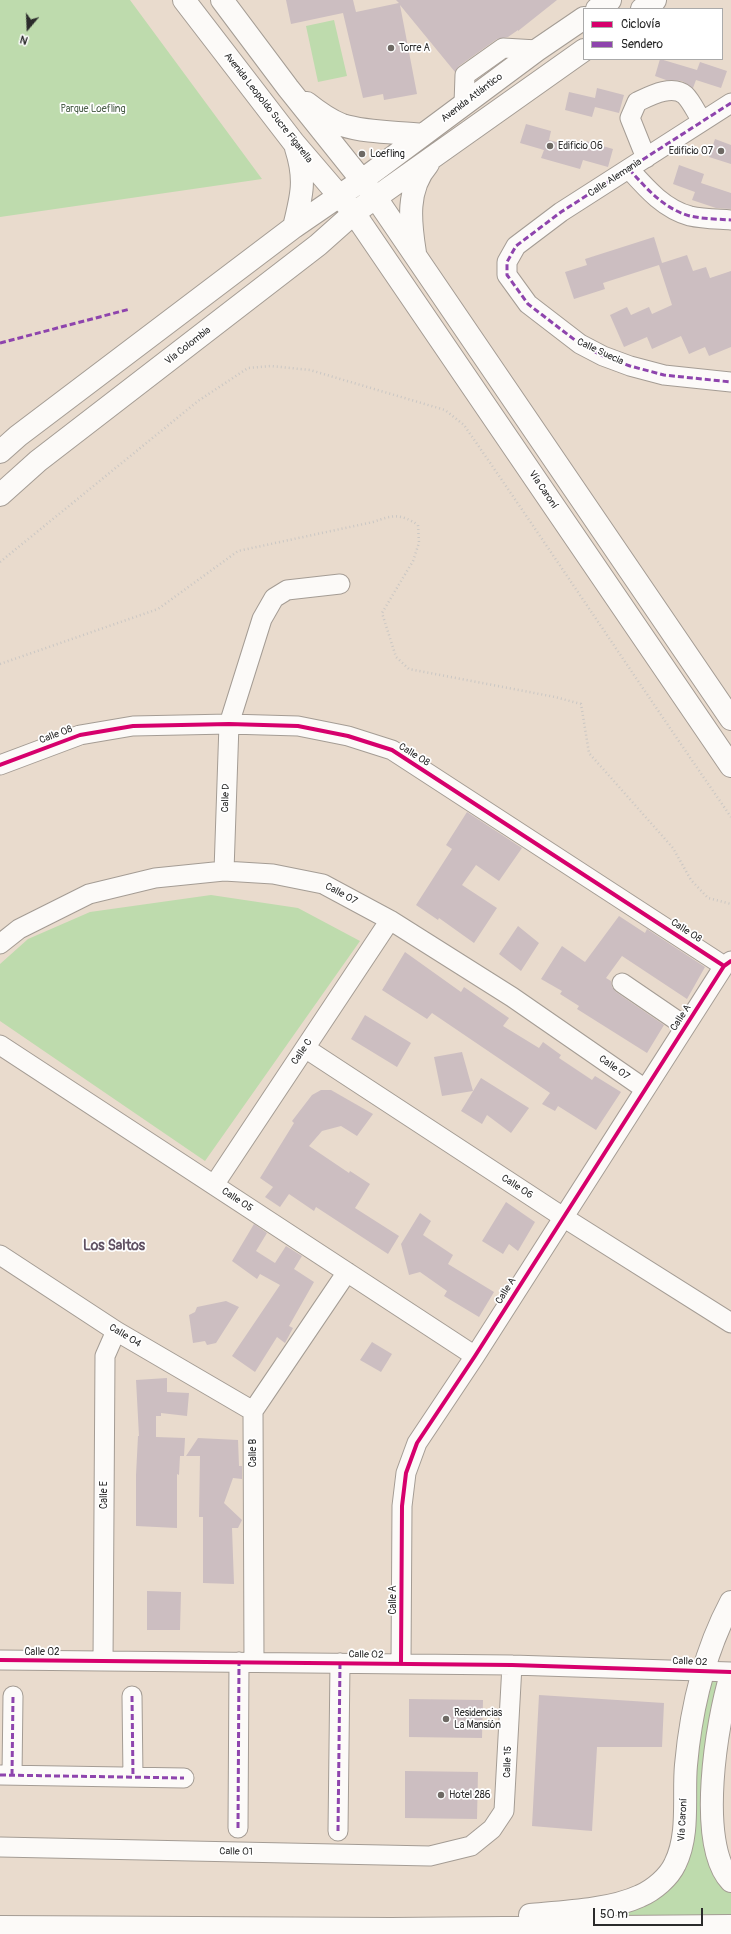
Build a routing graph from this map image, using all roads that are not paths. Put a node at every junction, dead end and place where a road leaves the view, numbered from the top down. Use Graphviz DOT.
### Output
graph roads {
  1 [pos="184,0"];
  2 [pos="222,0"];
  3 [pos="610,0"];
  4 [pos="655,0"];
  5 [pos="598,8"];
  6 [pos="643,8"];
  7 [pos="583,19"];
  8 [pos="537,50"];
  9 [pos="583,51"];
  10 [pos="288,88"];
  11 [pos="731,103"];
  12 [pos="464,104"];
  13 [pos="702,121"];
  14 [pos="423,135"];
  15 [pos="294,143"];
  16 [pos="437,155"];
  17 [pos="646,158"];
  18 [pos="629,169"];
  19 [pos="361,180"];
  20 [pos="338,196"];
  21 [pos="376,198"];
  22 [pos="354,214"];
  23 [pos="731,220"];
  24 [pos="294,227"];
  25 [pos="376,244"];
  26 [pos="318,245"];
  27 [pos="415,256"];
  28 [pos="507,262"];
  29 [pos="731,382"];
  30 [pos="0,452"];
  31 [pos="0,495"];
  32 [pos="340,584"];
  33 [pos="731,719"];
  34 [pos="229,724"];
  35 [pos="0,765"];
  36 [pos="731,766"];
  37 [pos="224,871"];
  38 [pos="390,920"];
  39 [pos="0,944"];
  40 [pos="728,964"];
  41 [pos="622,983"];
  42 [pos="685,1026"];
  43 [pos="0,1045"];
  44 [pos="305,1048"];
  45 [pos="645,1090"];
  46 [pos="214,1185"];
  47 [pos="563,1217"];
  48 [pos="0,1255"];
  49 [pos="347,1272"];
  50 [pos="731,1323"];
  51 [pos="116,1331"];
  52 [pos="474,1356"];
  53 [pos="253,1411"];
  54 [pos="731,1602"];
  55 [pos="0,1660"];
  56 [pos="103,1661"];
  57 [pos="247,1662"];
  58 [pos="340,1663"];
  59 [pos="401,1663"];
  60 [pos="512,1665"];
  61 [pos="705,1670"];
  62 [pos="731,1673"];
  63 [pos="13,1696"];
  64 [pos="132,1696"];
  65 [pos="6,1775"];
  66 [pos="133,1777"];
  67 [pos="184,1778"];
  68 [pos="238,1828"];
  69 [pos="338,1830"];
  70 [pos="471,1846"];
  71 [pos="0,1847"];
  72 [pos="731,1881"];
  73 [pos="731,1926"];
  74 [pos="0,1927"];
  75 [pos="391,1929"];
  1 -- 15 [label="main road, Avenida Leopoldo Sucre Figarella"];
  2 -- 10 [label="main road"];
  3 -- 5 [label="main road"];
  4 -- 6 [label="main road"];
  7 -- 8 [label="main road, Avenida Atlántico"];
  8 -- 12 [label="main road, Avenida Atlántico"];
  8 -- 12 [label="street"];
  9 -- 16 [label="main road"];
  10 -- 14 [label="main road"];
  10 -- 19 [label="main road"];
  11 -- 13 [label="street, Calle Alemania"];
  12 -- 14 [label="main road, Avenida Atlántico"];
  13 -- 17 [label="street, Calle Alemania"];
  13 -- 17 [label="street"];
  14 -- 19 [label="main road, Avenida Atlántico"];
  15 -- 20 [label="main road, Avenida Leopoldo Sucre Figarella"];
  15 -- 24 [label="main road"];
  16 -- 21 [label="main road"];
  16 -- 27 [label="main road"];
  17 -- 18 [label="street, Calle Alemania"];
  18 -- 23 [label="street"];
  18 -- 28 [label="street, Calle Alemania"];
  19 -- 20 [label="main road"];
  19 -- 21 [label="main road"];
  20 -- 22 [label="main road, Avenida Leopoldo Sucre Figarella"];
  20 -- 24 [label="main road"];
  21 -- 22 [label="main road, Vía Colombia"];
  21 -- 27 [label="main road"];
  22 -- 25 [label="main road, Vía Caroní"];
  22 -- 26 [label="main road, Vía Colombia"];
  24 -- 30 [label="main road"];
  25 -- 26 [label="main road"];
  25 -- 36 [label="main road, Vía Caroní"];
  26 -- 31 [label="main road, Vía Colombia"];
  27 -- 33 [label="main road"];
  28 -- 29 [label="street, Calle Suecia"];
  32 -- 34 [label="street, Calle D"];
  34 -- 35 [label="street, Calle 08"];
  34 -- 37 [label="street, Calle D"];
  34 -- 40 [label="street, Calle 08"];
  37 -- 38 [label="street, Calle 07"];
  37 -- 39 [label="street, Calle 07"];
  38 -- 44 [label="street, Calle C"];
  38 -- 45 [label="street, Calle 07"];
  40 -- 42 [label="street, Calle A"];
  41 -- 42 [label="street"];
  42 -- 45 [label="street, Calle A"];
  43 -- 46 [label="street, Calle 05"];
  44 -- 46 [label="street, Calle C"];
  44 -- 47 [label="street, Calle 06"];
  45 -- 47 [label="street, Calle A"];
  46 -- 49 [label="street, Calle 05"];
  47 -- 50 [label="street, Calle 06"];
  47 -- 52 [label="street, Calle A"];
  48 -- 51 [label="street, Calle 04"];
  49 -- 52 [label="street, Calle 05"];
  49 -- 53 [label="street"];
  51 -- 53 [label="street, Calle 04"];
  51 -- 56 [label="street, Calle E"];
  52 -- 59 [label="street, Calle A"];
  53 -- 57 [label="street, Calle B"];
  54 -- 61 [label="main road, Vía Caroní"];
  55 -- 56 [label="street, Calle 02"];
  56 -- 57 [label="street, Calle 02"];
  57 -- 58 [label="street, Calle 02"];
  57 -- 68 [label="street, Calle B"];
  58 -- 59 [label="street, Calle 02"];
  58 -- 69 [label="street"];
  59 -- 60 [label="street, Calle 02"];
  60 -- 61 [label="street, Calle 02"];
  60 -- 70 [label="street, Calle 15"];
  61 -- 62 [label="street, Calle 02"];
  61 -- 75 [label="main road, Vía Caroní"];
  62 -- 72 [label="main road"];
  63 -- 65 [label="street"];
  64 -- 66 [label="street"];
  65 -- 66 [label="street"];
  66 -- 67 [label="street"];
  70 -- 71 [label="street, Calle 01"];
  73 -- 75 [label="main road"];
  74 -- 75 [label="main road"];
}
